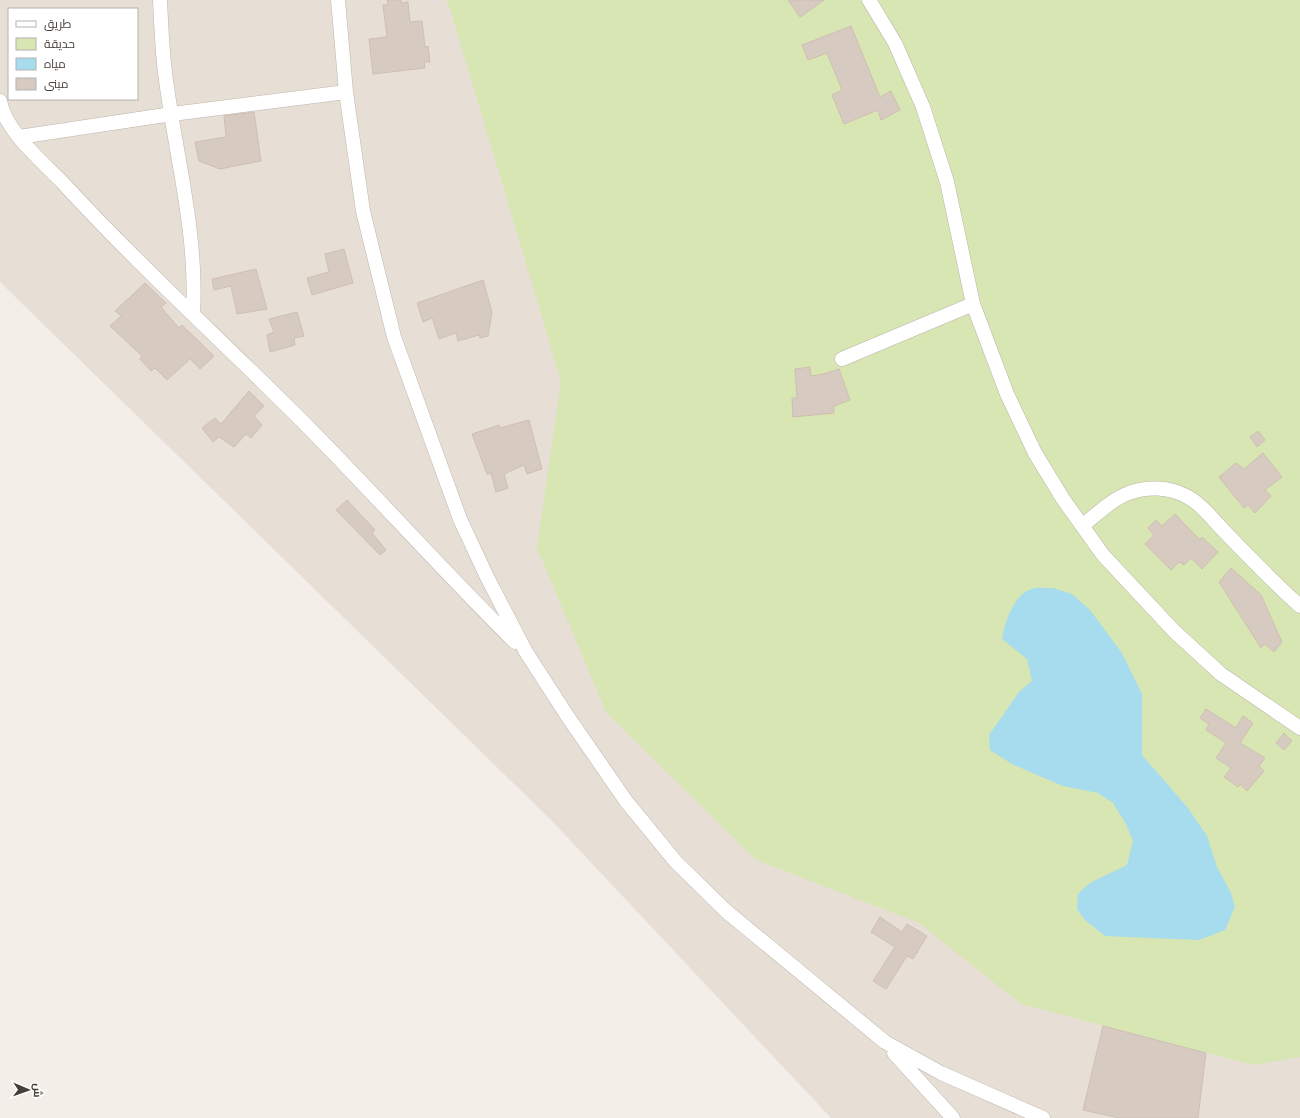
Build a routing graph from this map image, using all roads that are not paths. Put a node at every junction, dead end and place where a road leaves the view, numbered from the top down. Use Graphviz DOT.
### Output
graph roads {
  1 [pos="160,0"];
  2 [pos="338,0"];
  3 [pos="869,0"];
  4 [pos="346,92"];
  5 [pos="0,101"];
  6 [pos="172,114"];
  7 [pos="19,137"];
  8 [pos="973,304"];
  9 [pos="193,314"];
  10 [pos="842,359"];
  11 [pos="1082,526"];
  12 [pos="1300,606"];
  13 [pos="526,652"];
  14 [pos="1300,728"];
  15 [pos="885,1042"];
  16 [pos="953,1118"];
  17 [pos="1043,1118"];
  1 -- 6 [label="street"];
  2 -- 4 [label="street"];
  3 -- 8 [label="street"];
  4 -- 6 [label="street"];
  4 -- 13 [label="street"];
  5 -- 7 [label="street"];
  6 -- 7 [label="street"];
  6 -- 9 [label="street"];
  7 -- 9 [label="street"];
  8 -- 10 [label="street"];
  8 -- 11 [label="street"];
  9 -- 13 [label="street"];
  11 -- 12 [label="street"];
  11 -- 14 [label="street"];
  13 -- 15 [label="street"];
  15 -- 16 [label="street"];
  15 -- 17 [label="street"];
}
